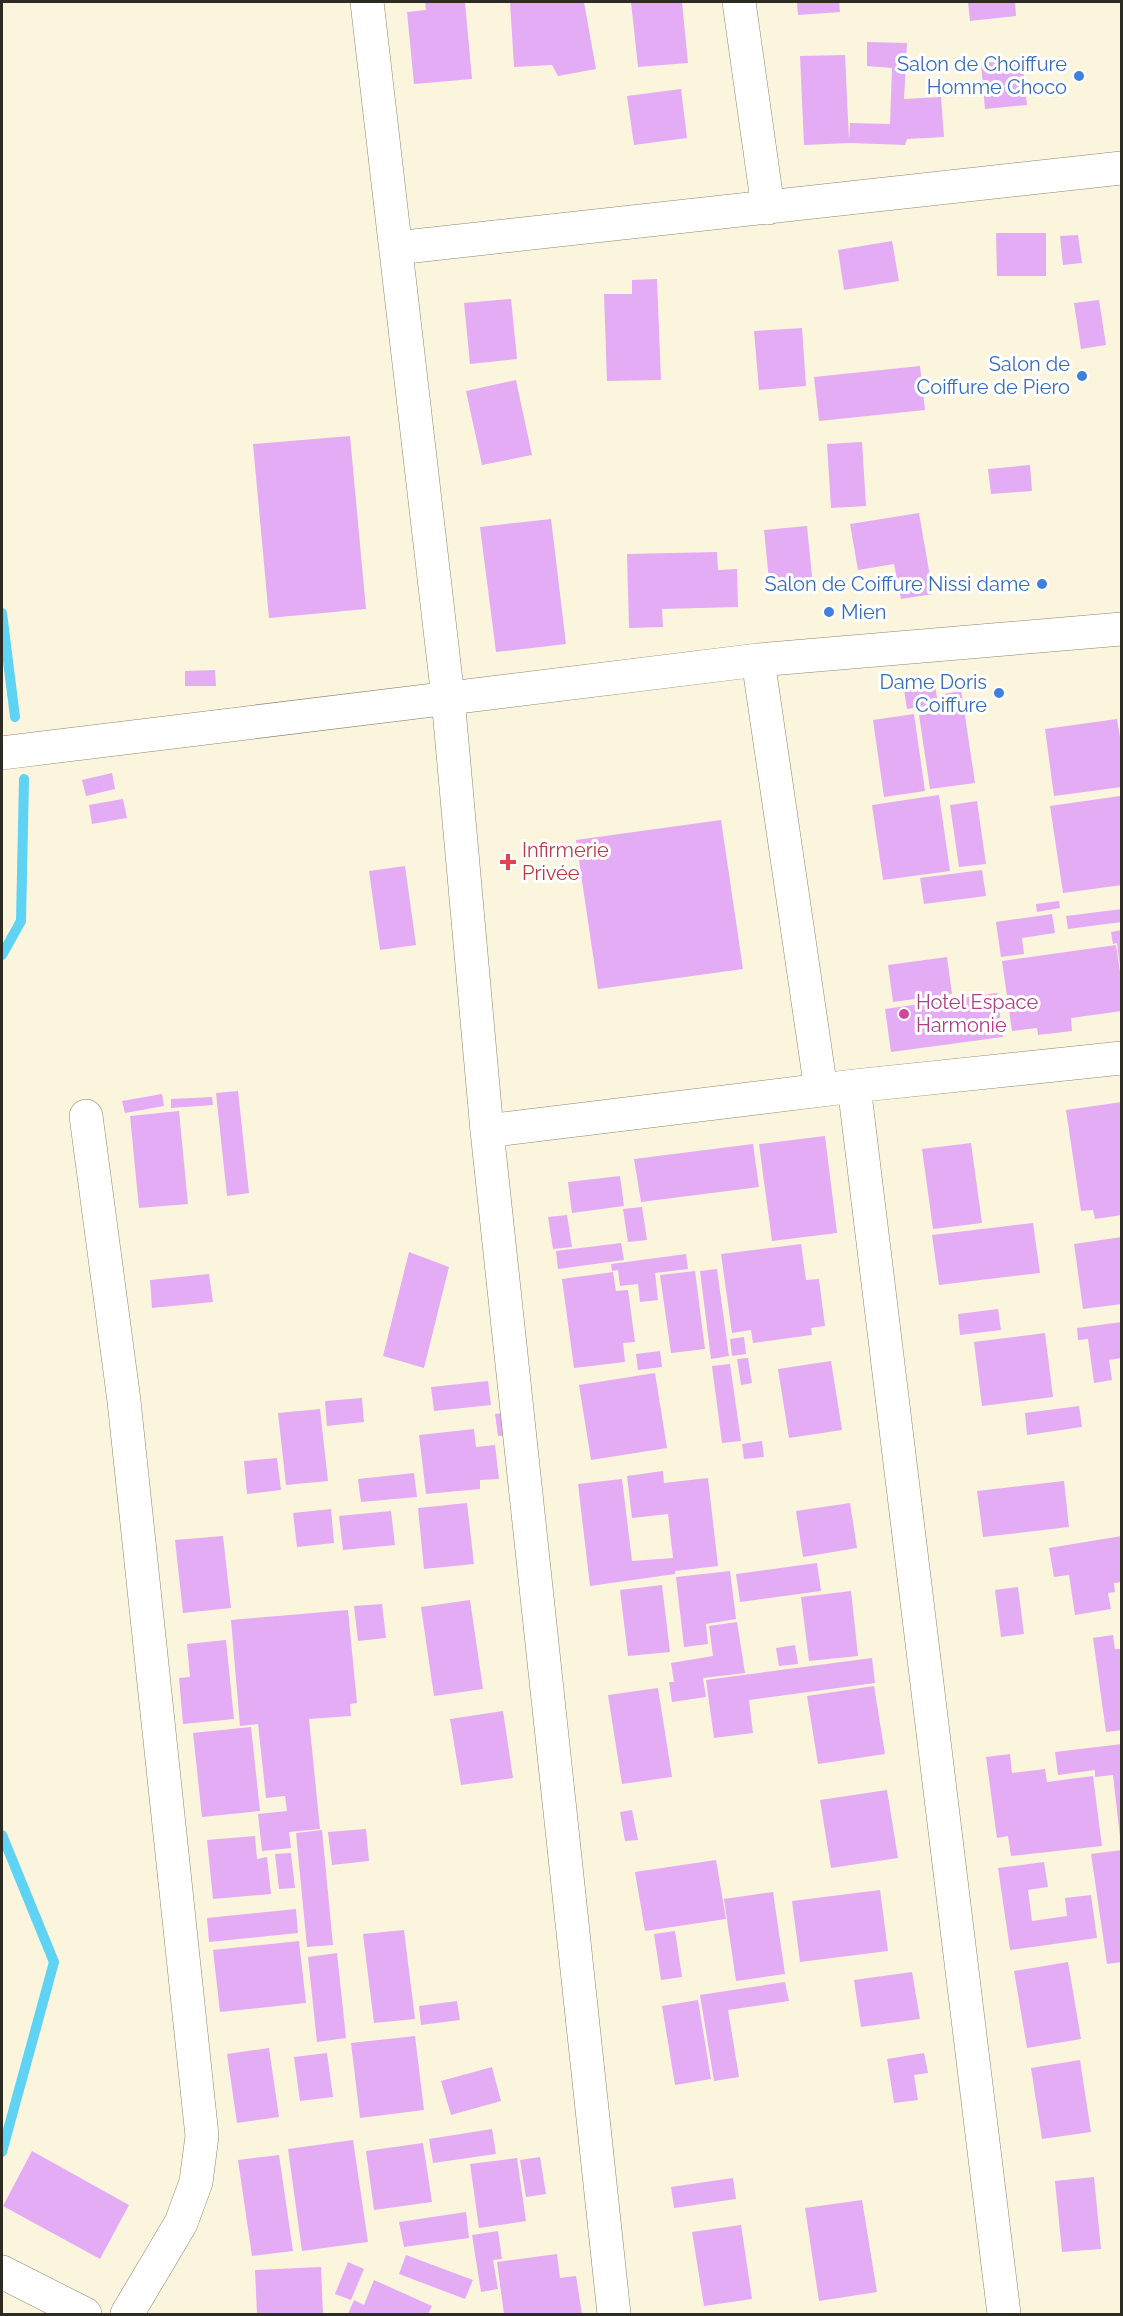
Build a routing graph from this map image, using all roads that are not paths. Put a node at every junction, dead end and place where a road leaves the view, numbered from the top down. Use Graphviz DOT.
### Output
graph roads {
  1 [pos="367,2"];
  2 [pos="739,2"];
  3 [pos="1122,168"];
  4 [pos="768,208"];
  5 [pos="396,248"];
  6 [pos="1122,629"];
  7 [pos="758,660"];
  8 [pos="448,698"];
  9 [pos="2,753"];
  10 [pos="1122,1058"];
  11 [pos="854,1086"];
  12 [pos="821,1090"];
  13 [pos="86,1116"];
  14 [pos="487,1131"];
  15 [pos="2,2272"];
  16 [pos="85,2314"];
  17 [pos="127,2314"];
  18 [pos="614,2314"];
  19 [pos="1004,2314"];
  1 -- 5 [label="street"];
  2 -- 4 [label="street"];
  3 -- 4 [label="street"];
  4 -- 5 [label="street"];
  5 -- 8 [label="street"];
  6 -- 7 [label="street"];
  7 -- 8 [label="street"];
  7 -- 12 [label="street"];
  8 -- 9 [label="street"];
  8 -- 14 [label="street"];
  10 -- 11 [label="street"];
  11 -- 12 [label="street"];
  11 -- 19 [label="street"];
  12 -- 14 [label="street"];
  13 -- 17 [label="street"];
  14 -- 18 [label="street"];
  15 -- 16 [label="street"];
}
